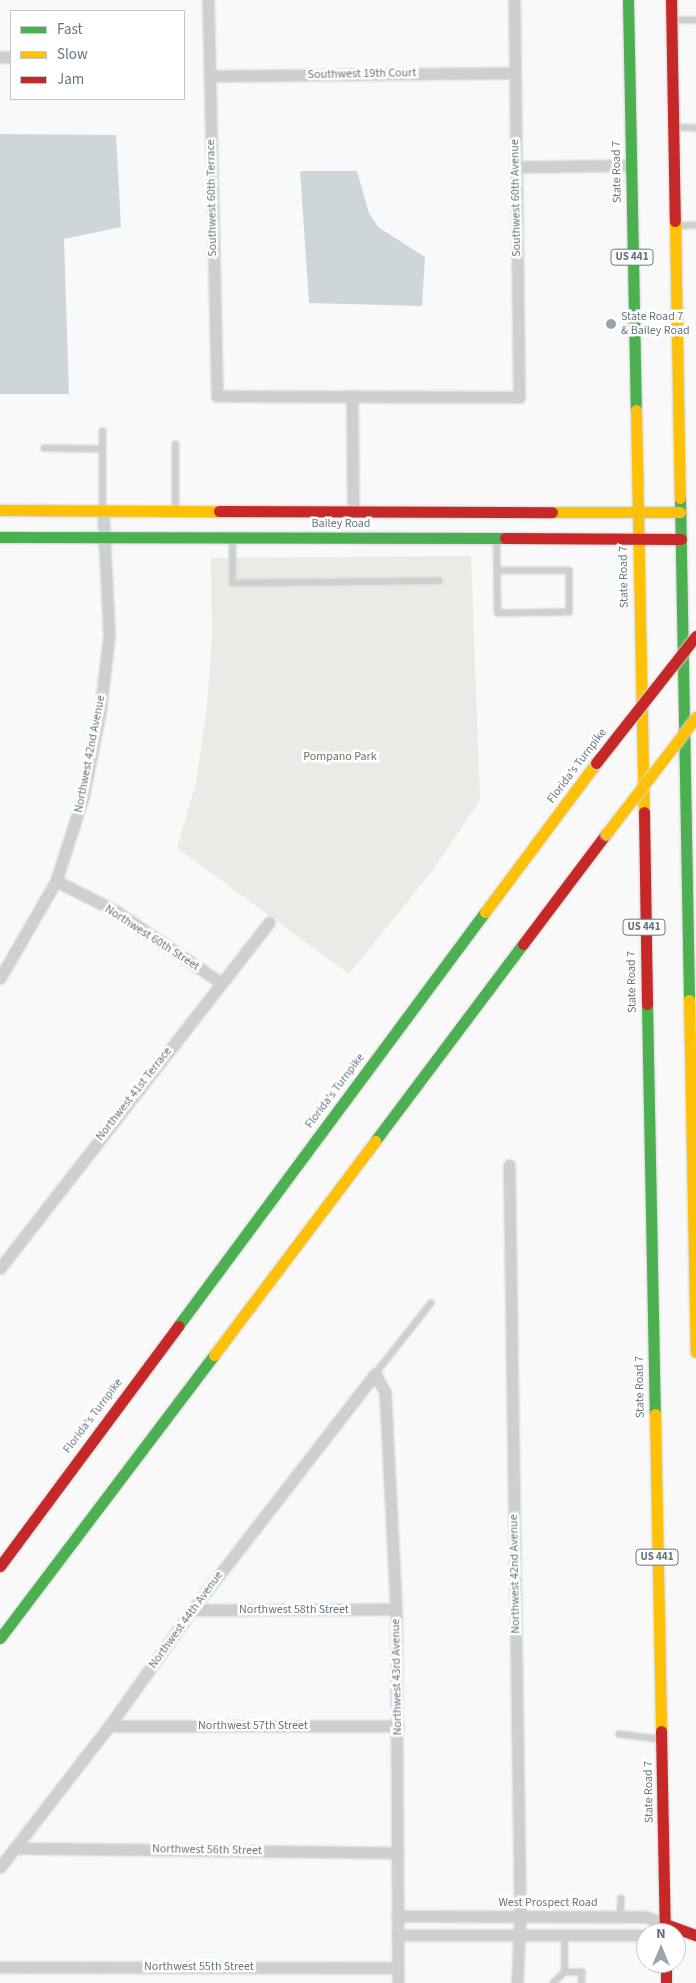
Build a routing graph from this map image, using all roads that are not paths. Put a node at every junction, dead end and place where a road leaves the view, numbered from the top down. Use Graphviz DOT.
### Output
graph roads {
  1 [pos="208,0"];
  2 [pos="514,0"];
  3 [pos="628,0"];
  4 [pos="671,0"];
  5 [pos="671,20"];
  6 [pos="696,20"];
  7 [pos="514,73"];
  8 [pos="210,76"];
  9 [pos="673,127"];
  10 [pos="696,128"];
  11 [pos="631,165"];
  12 [pos="516,167"];
  13 [pos="696,225"];
  14 [pos="675,226"];
  15 [pos="352,396"];
  16 [pos="103,431"];
  17 [pos="176,444"];
  18 [pos="44,448"];
  19 [pos="103,449"];
  20 [pos="0,510"];
  21 [pos="103,511"];
  22 [pos="176,512"];
  23 [pos="353,512"];
  24 [pos="680,512"];
  25 [pos="636,514"];
  26 [pos="233,524"];
  27 [pos="105,537"];
  28 [pos="0,538"];
  29 [pos="497,539"];
  30 [pos="681,539"];
  31 [pos="637,540"];
  32 [pos="498,571"];
  33 [pos="439,581"];
  34 [pos="696,636"];
  35 [pos="696,717"];
  36 [pos="56,881"];
  37 [pos="269,922"];
  38 [pos="0,978"];
  39 [pos="221,983"];
  40 [pos="509,1165"];
  41 [pos="0,1268"];
  42 [pos="431,1303"];
  43 [pos="696,1352"];
  44 [pos="375,1374"];
  45 [pos="14,1545"];
  46 [pos="0,1555"];
  47 [pos="0,1566"];
  48 [pos="396,1609"];
  49 [pos="192,1610"];
  50 [pos="0,1638"];
  51 [pos="109,1726"];
  52 [pos="398,1726"];
  53 [pos="619,1734"];
  54 [pos="661,1740"];
  55 [pos="15,1848"];
  56 [pos="398,1853"];
  57 [pos="0,1867"];
  58 [pos="621,1899"];
  59 [pos="396,1916"];
  60 [pos="520,1917"];
  61 [pos="620,1917"];
  62 [pos="656,1923"];
  63 [pos="665,1923"];
  64 [pos="396,1935"];
  65 [pos="519,1935"];
  66 [pos="565,1935"];
  67 [pos="636,1935"];
  68 [pos="0,1967"];
  69 [pos="397,1968"];
  70 [pos="565,1972"];
  71 [pos="398,1983"];
  72 [pos="517,1983"];
  73 [pos="553,1983"];
  74 [pos="582,1983"];
  1 -- 8 [label="street, Southwest 60th Terrace"];
  2 -- 7 [label="street, Southwest 60th Avenue"];
  3 -- 11 [label="main road, State Road 7 / US 441"];
  4 -- 5 [label="main road"];
  5 -- 6 [label="lane"];
  5 -- 9 [label="main road"];
  7 -- 8 [label="street, Southwest 19th Court"];
  7 -- 12 [label="street, Southwest 60th Avenue"];
  8 -- 15 [label="street, Southwest 60th Terrace"];
  9 -- 10 [label="lane"];
  9 -- 14 [label="main road"];
  11 -- 12 [label="street"];
  11 -- 25 [label="main road, State Road 7 / US 441"];
  12 -- 15 [label="street, Southwest 60th Avenue"];
  13 -- 14 [label="lane"];
  14 -- 24 [label="main road"];
  15 -- 23 [label="street"];
  16 -- 19 [label="lane"];
  17 -- 22 [label="lane"];
  18 -- 19 [label="lane"];
  19 -- 21 [label="lane"];
  20 -- 21 [label="main road, Bailey Road"];
  21 -- 22 [label="main road, Bailey Road"];
  21 -- 27 [label="street, Northwest 42nd Avenue"];
  22 -- 26 [label="main road, Bailey Road"];
  23 -- 25 [label="main road, Bailey Road"];
  23 -- 26 [label="main road, Bailey Road"];
  24 -- 25 [label="main road, Bailey Road"];
  24 -- 30 [label="main road"];
  25 -- 31 [label="main road, State Road 7 / US 441"];
  26 -- 27 [label="main road, Bailey Road"];
  26 -- 29 [label="main road, Bailey Road"];
  26 -- 33 [label="lane"];
  27 -- 28 [label="main road, Bailey Road"];
  27 -- 36 [label="street, Northwest 42nd Avenue"];
  29 -- 31 [label="main road, Bailey Road"];
  29 -- 32 [label="lane"];
  30 -- 31 [label="main road, Bailey Road"];
  30 -- 43 [label="main road"];
  31 -- 54 [label="main road, State Road 7 / US 441"];
  32 -- 32 [label="lane"];
  34 -- 45 [label="main road, Florida's Turnpike, bridge"];
  35 -- 50 [label="main road, bridge"];
  36 -- 38 [label="street, Northwest 42nd Avenue"];
  36 -- 39 [label="street, Northwest 60th Street"];
  37 -- 39 [label="street, Northwest 41st Terrace"];
  39 -- 41 [label="street, Northwest 41st Terrace"];
  40 -- 60 [label="street, Northwest 42nd Avenue"];
  42 -- 44 [label="lane"];
  44 -- 48 [label="street, Northwest 43rd Avenue"];
  44 -- 49 [label="street, Northwest 44th Avenue"];
  45 -- 46 [label="main road"];
  45 -- 47 [label="main road, Florida's Turnpike"];
  48 -- 49 [label="street, Northwest 58th Street"];
  48 -- 52 [label="street, Northwest 43rd Avenue"];
  49 -- 51 [label="street, Northwest 44th Avenue"];
  51 -- 52 [label="street, Northwest 57th Street"];
  51 -- 55 [label="street, Northwest 44th Avenue"];
  52 -- 56 [label="street, Northwest 43rd Avenue"];
  53 -- 54 [label="lane"];
  54 -- 63 [label="main road, State Road 7 / US 441"];
  55 -- 56 [label="street, Northwest 56th Street"];
  55 -- 57 [label="street, Northwest 44th Avenue"];
  56 -- 59 [label="street, Northwest 43rd Avenue"];
  58 -- 61 [label="lane"];
  59 -- 60 [label="street, West Prospect Road"];
  59 -- 64 [label="street, Northwest 43rd Avenue"];
  60 -- 61 [label="street, West Prospect Road"];
  60 -- 65 [label="street, Northwest 42nd Avenue"];
  61 -- 62 [label="street, West Prospect Road"];
  64 -- 65 [label="street"];
  64 -- 69 [label="street, Northwest 43rd Avenue"];
  65 -- 66 [label="street"];
  65 -- 72 [label="street, Northwest 42nd Avenue"];
  66 -- 67 [label="street"];
  66 -- 70 [label="lane"];
  68 -- 69 [label="street, Northwest 55th Street"];
  69 -- 71 [label="street, Northwest 43rd Avenue"];
  70 -- 73 [label="lane"];
  70 -- 74 [label="lane"];
}
